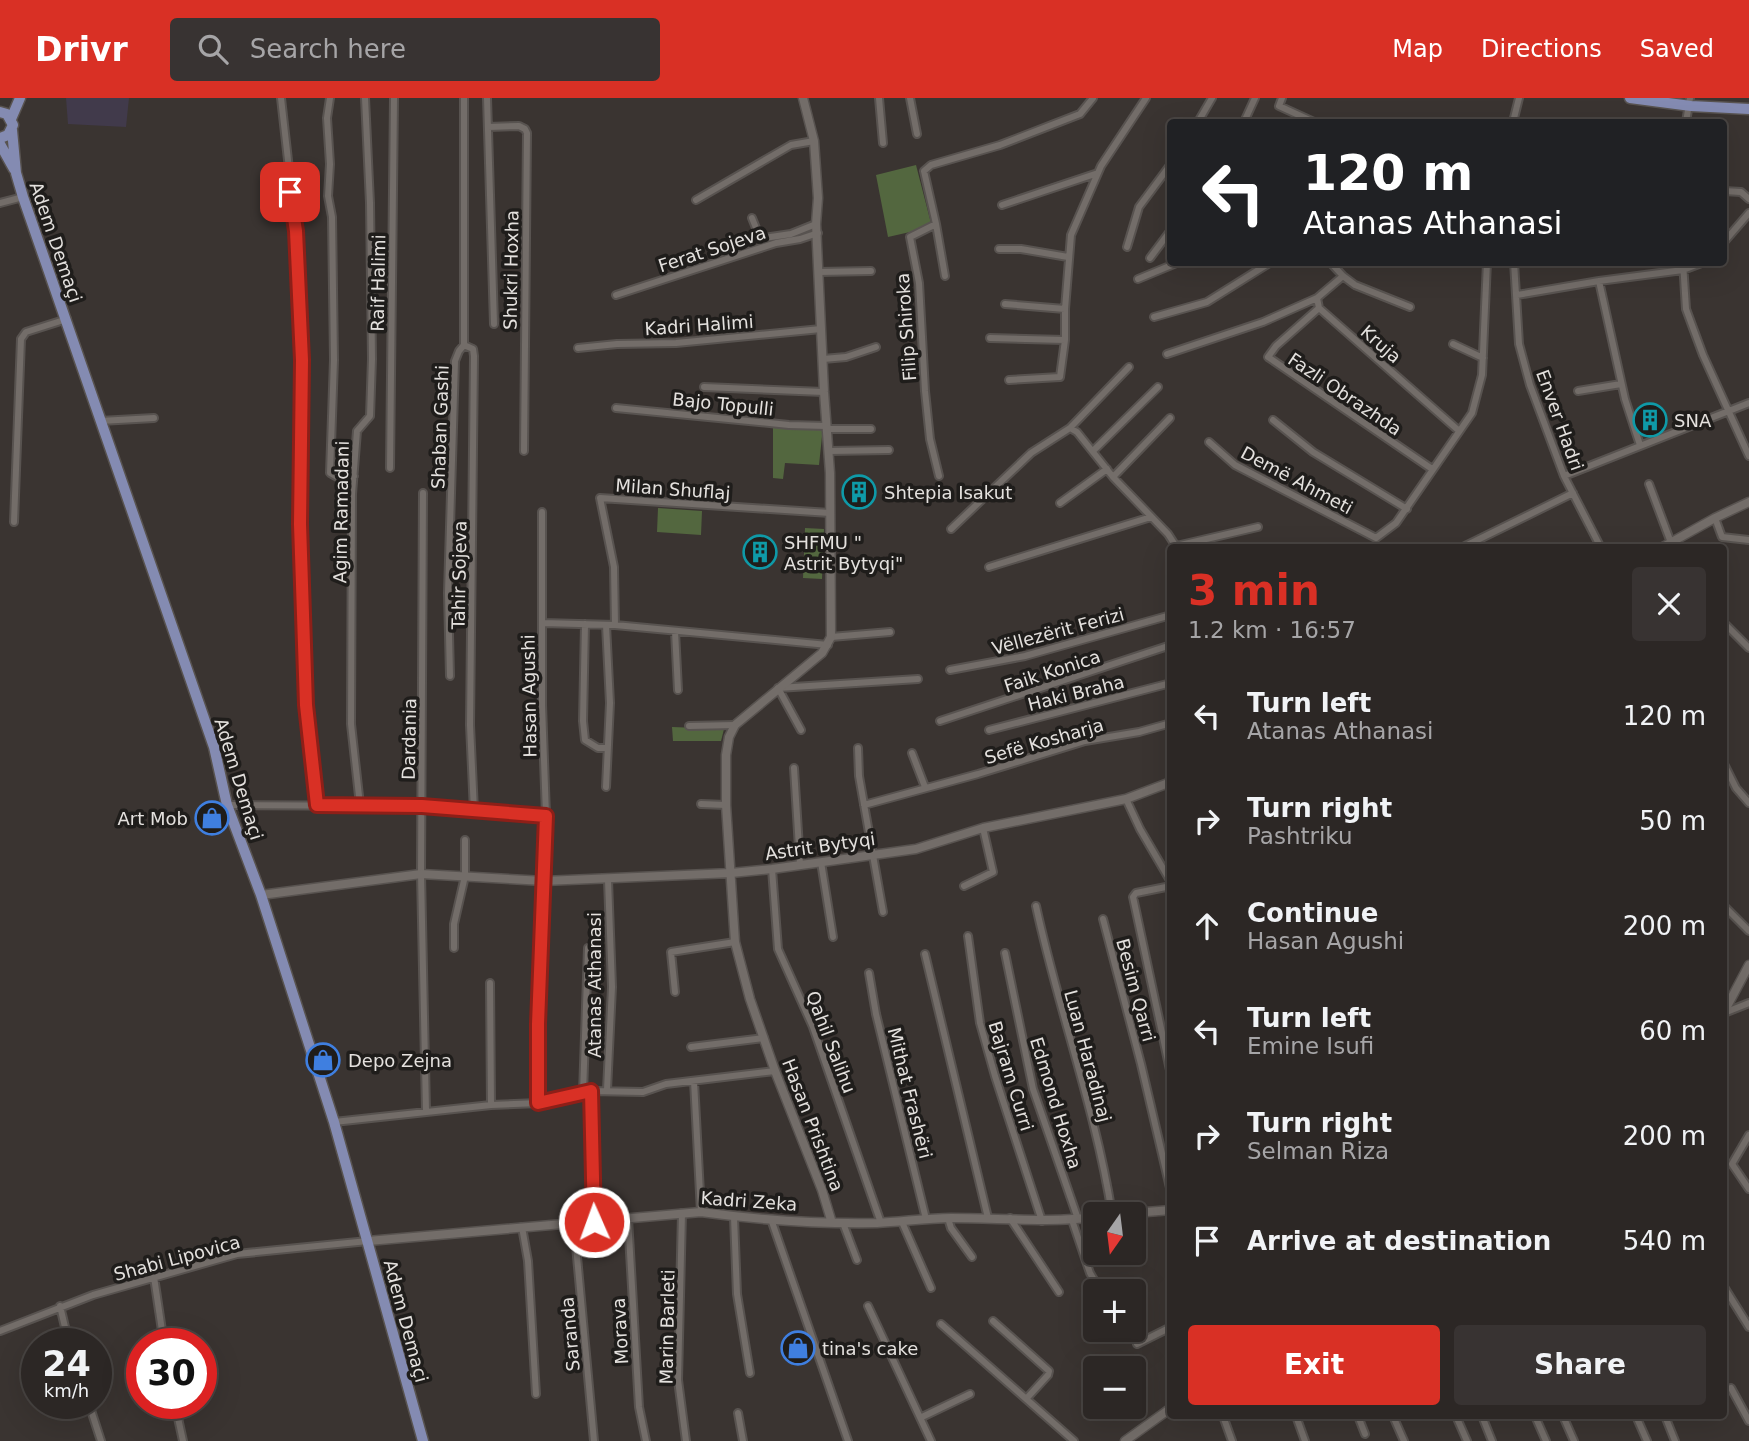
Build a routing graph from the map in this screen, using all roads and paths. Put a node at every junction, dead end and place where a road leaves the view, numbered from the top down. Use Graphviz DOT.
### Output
graph roads {
  1 [pos="20,98"];
  2 [pos="281,98"];
  3 [pos="330,98"];
  4 [pos="365,98"];
  5 [pos="394,98"];
  6 [pos="464,98"];
  7 [pos="487,98"];
  8 [pos="803,98"];
  9 [pos="879,98"];
  10 [pos="910,98"];
  11 [pos="1093,98"];
  12 [pos="1146,98"];
  13 [pos="1212,98"];
  14 [pos="1255,98"];
  15 [pos="1282,98"];
  16 [pos="1519,98"];
  17 [pos="1630,98"];
  18 [pos="1691,102"];
  19 [pos="1749,109"];
  20 [pos="0,112"];
  21 [pos="1200,119"];
  22 [pos="1245,119"];
  23 [pos="1307,119"];
  24 [pos="1514,119"];
  25 [pos="1687,119"];
  26 [pos="11,125"];
  27 [pos="488,128"];
  28 [pos="917,134"];
  29 [pos="0,138"];
  30 [pos="814,141"];
  31 [pos="883,143"];
  32 [pos="0,144"];
  33 [pos="1167,169"];
  34 [pos="16,173"];
  35 [pos="1098,173"];
  36 [pos="1727,191"];
  37 [pos="23,197"];
  38 [pos="1749,199"];
  39 [pos="696,200"];
  40 [pos="0,203"];
  41 [pos="1002,205"];
  42 [pos="1749,214"];
  43 [pos="752,218"];
  44 [pos="936,225"];
  45 [pos="817,229"];
  46 [pos="1167,235"];
  47 [pos="1727,239"];
  48 [pos="1127,247"];
  49 [pos="999,249"];
  50 [pos="1068,257"];
  51 [pos="1150,258"];
  52 [pos="1169,266"];
  53 [pos="1265,266"];
  54 [pos="1334,266"];
  55 [pos="1486,266"];
  56 [pos="1514,266"];
  57 [pos="1683,266"];
  58 [pos="871,271"];
  59 [pos="819,272"];
  60 [pos="945,276"];
  61 [pos="1343,276"];
  62 [pos="1138,279"];
  63 [pos="1599,281"];
  64 [pos="616,295"];
  65 [pos="1517,295"];
  66 [pos="1317,298"];
  67 [pos="1005,304"];
  68 [pos="1410,307"];
  69 [pos="1319,308"];
  70 [pos="1065,309"];
  71 [pos="1154,317"];
  72 [pos="67,319"];
  73 [pos="494,324"];
  74 [pos="821,328"];
  75 [pos="990,338"];
  76 [pos="1065,340"];
  77 [pos="1453,344"];
  78 [pos="464,345"];
  79 [pos="578,348"];
  80 [pos="876,348"];
  81 [pos="1167,354"];
  82 [pos="1483,358"];
  83 [pos="823,359"];
  84 [pos="1129,367"];
  85 [pos="1009,380"];
  86 [pos="1621,384"];
  87 [pos="704,387"];
  88 [pos="1158,387"];
  89 [pos="1578,391"];
  90 [pos="824,392"];
  91 [pos="1749,403"];
  92 [pos="617,408"];
  93 [pos="1728,413"];
  94 [pos="154,418"];
  95 [pos="1170,418"];
  96 [pos="1273,420"];
  97 [pos="100,421"];
  98 [pos="827,428"];
  99 [pos="1070,428"];
  100 [pos="871,429"];
  101 [pos="1458,430"];
  102 [pos="1209,442"];
  103 [pos="1640,445"];
  104 [pos="889,450"];
  105 [pos="524,451"];
  106 [pos="829,451"];
  107 [pos="1093,451"];
  108 [pos="1749,456"];
  109 [pos="390,468"];
  110 [pos="1107,469"];
  111 [pos="1432,469"];
  112 [pos="1564,475"];
  113 [pos="355,476"];
  114 [pos="939,476"];
  115 [pos="1113,477"];
  116 [pos="1649,484"];
  117 [pos="423,493"];
  118 [pos="1573,493"];
  119 [pos="1749,502"];
  120 [pos="1060,503"];
  121 [pos="1407,509"];
  122 [pos="542,512"];
  123 [pos="831,513"];
  124 [pos="1151,517"];
  125 [pos="1715,518"];
  126 [pos="14,522"];
  127 [pos="1258,527"];
  128 [pos="951,528"];
  129 [pos="1376,538"];
  130 [pos="1749,540"];
  131 [pos="1174,544"];
  132 [pos="1188,544"];
  133 [pos="1378,544"];
  134 [pos="1469,544"];
  135 [pos="1599,544"];
  136 [pos="1672,544"];
  137 [pos="1674,544"];
  138 [pos="989,567"];
  139 [pos="1167,616"];
  140 [pos="543,623"];
  141 [pos="585,624"];
  142 [pos="606,625"];
  143 [pos="615,625"];
  144 [pos="1727,626"];
  145 [pos="675,631"];
  146 [pos="890,632"];
  147 [pos="829,641"];
  148 [pos="1167,646"];
  149 [pos="1749,648"];
  150 [pos="950,670"];
  151 [pos="450,676"];
  152 [pos="918,679"];
  153 [pos="1167,683"];
  154 [pos="778,688"];
  155 [pos="678,690"];
  156 [pos="940,721"];
  157 [pos="1167,724"];
  158 [pos="735,725"];
  159 [pos="689,726"];
  160 [pos="801,730"];
  161 [pos="989,730"];
  162 [pos="607,748"];
  163 [pos="858,748"];
  164 [pos="912,753"];
  165 [pos="794,768"];
  166 [pos="1727,770"];
  167 [pos="1167,784"];
  168 [pos="925,786"];
  169 [pos="606,788"];
  170 [pos="1126,799"];
  171 [pos="1749,803"];
  172 [pos="701,804"];
  173 [pos="226,805"];
  174 [pos="317,805"];
  175 [pos="360,805"];
  176 [pos="726,805"];
  177 [pos="864,805"];
  178 [pos="422,806"];
  179 [pos="474,811"];
  180 [pos="546,816"];
  181 [pos="983,828"];
  182 [pos="465,840"];
  183 [pos="874,855"];
  184 [pos="821,862"];
  185 [pos="800,864"];
  186 [pos="772,869"];
  187 [pos="730,873"];
  188 [pos="421,874"];
  189 [pos="465,876"];
  190 [pos="1167,877"];
  191 [pos="608,880"];
  192 [pos="544,881"];
  193 [pos="1167,885"];
  194 [pos="964,886"];
  195 [pos="261,895"];
  196 [pos="1036,906"];
  197 [pos="1727,909"];
  198 [pos="883,912"];
  199 [pos="1103,919"];
  200 [pos="1749,931"];
  201 [pos="833,936"];
  202 [pos="968,936"];
  203 [pos="735,942"];
  204 [pos="454,948"];
  205 [pos="588,948"];
  206 [pos="1005,953"];
  207 [pos="925,954"];
  208 [pos="1749,965"];
  209 [pos="869,973"];
  210 [pos="490,983"];
  211 [pos="675,992"];
  212 [pos="1749,1003"];
  213 [pos="1727,1007"];
  214 [pos="1727,1012"];
  215 [pos="764,1038"];
  216 [pos="691,1047"];
  217 [pos="1167,1058"];
  218 [pos="775,1071"];
  219 [pos="694,1081"];
  220 [pos="607,1090"];
  221 [pos="591,1091"];
  222 [pos="583,1094"];
  223 [pos="538,1103"];
  224 [pos="491,1105"];
  225 [pos="426,1111"];
  226 [pos="334,1122"];
  227 [pos="1749,1135"];
  228 [pos="1167,1175"];
  229 [pos="1749,1189"];
  230 [pos="1109,1202"];
  231 [pos="1167,1210"];
  232 [pos="701,1212"];
  233 [pos="1146,1212"];
  234 [pos="682,1213"];
  235 [pos="734,1217"];
  236 [pos="628,1218"];
  237 [pos="948,1218"];
  238 [pos="988,1218"];
  239 [pos="1010,1218"];
  240 [pos="771,1219"];
  241 [pos="926,1219"];
  242 [pos="1083,1219"];
  243 [pos="1075,1220"];
  244 [pos="1042,1221"];
  245 [pos="594,1222"];
  246 [pos="902,1222"];
  247 [pos="832,1223"];
  248 [pos="843,1223"];
  249 [pos="881,1223"];
  250 [pos="574,1224"];
  251 [pos="522,1227"];
  252 [pos="368,1241"];
  253 [pos="972,1257"];
  254 [pos="857,1261"];
  255 [pos="154,1277"];
  256 [pos="1093,1279"];
  257 [pos="931,1288"];
  258 [pos="1727,1291"];
  259 [pos="1059,1292"];
  260 [pos="60,1306"];
  261 [pos="868,1306"];
  262 [pos="993,1321"];
  263 [pos="941,1324"];
  264 [pos="1749,1327"];
  265 [pos="65,1328"];
  266 [pos="162,1328"];
  267 [pos="1167,1329"];
  268 [pos="0,1331"];
  269 [pos="1137,1344"];
  270 [pos="750,1373"];
  271 [pos="1731,1388"];
  272 [pos="536,1394"];
  273 [pos="970,1394"];
  274 [pos="1027,1398"];
  275 [pos="1167,1411"];
  276 [pos="738,1413"];
  277 [pos="922,1417"];
  278 [pos="94,1419"];
  279 [pos="178,1419"];
  280 [pos="1224,1419"];
  281 [pos="1297,1419"];
  282 [pos="1359,1419"];
  283 [pos="1394,1419"];
  284 [pos="1457,1419"];
  285 [pos="1483,1419"];
  286 [pos="1536,1419"];
  287 [pos="1564,1419"];
  288 [pos="1637,1419"];
  289 [pos="1666,1419"];
  290 [pos="1749,1421"];
  291 [pos="1138,1432"];
  292 [pos="1365,1434"];
  293 [pos="101,1441"];
  294 [pos="183,1441"];
  295 [pos="423,1441"];
  296 [pos="594,1441"];
  297 [pos="646,1441"];
  298 [pos="686,1441"];
  299 [pos="744,1441"];
  300 [pos="848,1441"];
  301 [pos="931,1441"];
  302 [pos="1074,1441"];
  303 [pos="1125,1441"];
  304 [pos="1142,1441"];
  305 [pos="1232,1441"];
  306 [pos="1306,1441"];
  307 [pos="1404,1441"];
  308 [pos="1467,1441"];
  309 [pos="1492,1441"];
  310 [pos="1546,1441"];
  311 [pos="1574,1441"];
  312 [pos="1647,1441"];
  313 [pos="1675,1441"];
  1 -- 26 [label="main road"];
  2 -- 174 [label="street"];
  3 -- 113 [label="street"];
  4 -- 113 [label="street, Agim Ramadani"];
  5 -- 109 [label="street, Raif Halimi"];
  6 -- 78 [label="street, Shaban Gashi"];
  7 -- 27 [label="street, Shukri Hoxha"];
  8 -- 30 [label="street"];
  9 -- 31 [label="street"];
  10 -- 28 [label="street"];
  11 -- 44 [label="street"];
  12 -- 35 [label="street"];
  13 -- 21 [label="street"];
  14 -- 22 [label="street"];
  15 -- 23 [label="street"];
  16 -- 24 [label="street"];
  17 -- 18 [label="main road"];
  18 -- 19 [label="main road"];
  18 -- 25 [label="street"];
  20 -- 26 [label="main road"];
  26 -- 29 [label="main road"];
  26 -- 34 [label="main road, Adem Demaçi"];
  27 -- 73 [label="street, Shukri Hoxha"];
  27 -- 105 [label="street, Shukri Hoxha"];
  30 -- 39 [label="street"];
  30 -- 45 [label="street"];
  32 -- 34 [label="main road, Adem Demaçi"];
  33 -- 48 [label="street"];
  34 -- 37 [label="main road, Adem Demaçi"];
  35 -- 41 [label="street"];
  35 -- 50 [label="street"];
  36 -- 38 [label="street"];
  37 -- 40 [label="street"];
  37 -- 72 [label="main road, Adem Demaçi"];
  42 -- 47 [label="street"];
  43 -- 45 [label="street"];
  44 -- 60 [label="street"];
  44 -- 114 [label="street, Filip Shiroka"];
  45 -- 59 [label="street"];
  45 -- 64 [label="street, Ferat Sojeva"];
  46 -- 51 [label="street"];
  49 -- 50 [label="street"];
  50 -- 70 [label="street"];
  52 -- 62 [label="street"];
  53 -- 71 [label="street"];
  54 -- 61 [label="street"];
  55 -- 82 [label="street"];
  56 -- 65 [label="street, Enver Hadri"];
  57 -- 63 [label="street"];
  57 -- 93 [label="street"];
  58 -- 59 [label="street"];
  59 -- 74 [label="street"];
  61 -- 66 [label="street"];
  61 -- 68 [label="street"];
  63 -- 65 [label="street"];
  63 -- 86 [label="street"];
  65 -- 112 [label="street, Enver Hadri"];
  66 -- 69 [label="street"];
  66 -- 81 [label="street"];
  67 -- 70 [label="street"];
  69 -- 101 [label="street, Kruja"];
  69 -- 111 [label="street, Fazli Obrazhda"];
  70 -- 76 [label="street"];
  72 -- 97 [label="main road, Adem Demaçi"];
  72 -- 126 [label="street"];
  74 -- 79 [label="street, Kadri Halimi"];
  74 -- 83 [label="street"];
  75 -- 76 [label="street"];
  76 -- 85 [label="street"];
  77 -- 82 [label="street"];
  78 -- 151 [label="street, Shaban Gashi"];
  78 -- 179 [label="street, Tahir Sojeva"];
  80 -- 83 [label="street"];
  82 -- 101 [label="street"];
  83 -- 90 [label="street"];
  84 -- 99 [label="street"];
  86 -- 89 [label="street"];
  86 -- 103 [label="street"];
  87 -- 90 [label="street"];
  88 -- 107 [label="street"];
  90 -- 98 [label="street"];
  91 -- 93 [label="street"];
  92 -- 98 [label="street, Bajo Topulli"];
  93 -- 103 [label="street"];
  93 -- 108 [label="street"];
  94 -- 97 [label="street"];
  95 -- 115 [label="street"];
  96 -- 121 [label="street"];
  97 -- 173 [label="main road, Adem Demaçi"];
  98 -- 100 [label="street"];
  98 -- 106 [label="street"];
  99 -- 107 [label="street"];
  99 -- 128 [label="street"];
  101 -- 111 [label="street"];
  102 -- 129 [label="street, Demë Ahmeti"];
  103 -- 112 [label="street"];
  104 -- 106 [label="street"];
  106 -- 123 [label="street"];
  107 -- 110 [label="street"];
  110 -- 115 [label="street"];
  110 -- 120 [label="street"];
  111 -- 121 [label="street"];
  112 -- 118 [label="street, Enver Hadri"];
  113 -- 175 [label="street, Agim Ramadani"];
  115 -- 124 [label="street"];
  116 -- 136 [label="street"];
  117 -- 178 [label="street, Dardania"];
  118 -- 134 [label="street"];
  118 -- 135 [label="street, Enver Hadri"];
  119 -- 125 [label="street"];
  121 -- 129 [label="street"];
  122 -- 140 [label="street, Hasan Agushi"];
  123 -- 143 [label="street, Milan Shuflaj"];
  123 -- 147 [label="street"];
  124 -- 131 [label="street"];
  124 -- 138 [label="street"];
  125 -- 130 [label="street"];
  125 -- 137 [label="street"];
  127 -- 132 [label="street"];
  129 -- 133 [label="street"];
  139 -- 150 [label="street, Vëllezërit Ferizi"];
  140 -- 141 [label="street"];
  140 -- 180 [label="street, Hasan Agushi"];
  141 -- 142 [label="street"];
  141 -- 162 [label="street"];
  142 -- 143 [label="street"];
  142 -- 162 [label="street"];
  143 -- 145 [label="street"];
  144 -- 149 [label="street"];
  145 -- 147 [label="street"];
  145 -- 155 [label="street"];
  146 -- 147 [label="street"];
  147 -- 154 [label="street"];
  148 -- 156 [label="street, Faik Konica"];
  152 -- 154 [label="street"];
  153 -- 161 [label="street, Haki Braha"];
  154 -- 158 [label="street"];
  154 -- 160 [label="street"];
  157 -- 168 [label="street, Sefë Kosharja"];
  158 -- 159 [label="street"];
  158 -- 176 [label="street, Hasan Prishtina"];
  162 -- 169 [label="street"];
  163 -- 177 [label="street"];
  164 -- 168 [label="street"];
  165 -- 185 [label="street"];
  166 -- 171 [label="street"];
  167 -- 170 [label="street, Astrit Bytyqi"];
  168 -- 177 [label="street, Sefë Kosharja"];
  170 -- 181 [label="street, Astrit Bytyqi"];
  170 -- 190 [label="street"];
  172 -- 176 [label="street"];
  173 -- 174 [label="street"];
  173 -- 195 [label="main road, Adem Demaçi"];
  174 -- 175 [label="street"];
  175 -- 178 [label="street"];
  176 -- 187 [label="street, Hasan Prishtina"];
  177 -- 183 [label="street"];
  178 -- 179 [label="street"];
  178 -- 188 [label="street, Dardania"];
  179 -- 180 [label="street"];
  180 -- 192 [label="street, Hasan Agushi"];
  181 -- 183 [label="street, Astrit Bytyqi"];
  181 -- 194 [label="street"];
  182 -- 189 [label="street"];
  183 -- 184 [label="street, Astrit Bytyqi"];
  183 -- 198 [label="street"];
  184 -- 185 [label="street, Astrit Bytyqi"];
  184 -- 201 [label="street"];
  185 -- 186 [label="street, Astrit Bytyqi"];
  186 -- 187 [label="street, Astrit Bytyqi"];
  186 -- 249 [label="street, Qahil Salihu"];
  187 -- 191 [label="street, Astrit Bytyqi"];
  187 -- 203 [label="street, Hasan Prishtina"];
  188 -- 189 [label="street, Astrit Bytyqi"];
  188 -- 195 [label="street, Astrit Bytyqi"];
  188 -- 225 [label="street, Dardania"];
  189 -- 192 [label="street, Astrit Bytyqi"];
  189 -- 204 [label="street"];
  191 -- 192 [label="street, Astrit Bytyqi"];
  191 -- 220 [label="street, Atanas Athanasi"];
  192 -- 223 [label="street, Hasan Agushi"];
  193 -- 217 [label="street"];
  195 -- 226 [label="main road, Adem Demaçi"];
  196 -- 230 [label="street, Luan Haradinaj"];
  197 -- 200 [label="street"];
  199 -- 228 [label="street, Besim Qarri"];
  202 -- 244 [label="street, Bajram Curri"];
  203 -- 211 [label="street"];
  203 -- 215 [label="street, Hasan Prishtina"];
  205 -- 222 [label="street"];
  206 -- 243 [label="street, Edmond Hoxha"];
  207 -- 238 [label="street"];
  208 -- 213 [label="street"];
  209 -- 241 [label="street, Mithat Frashëri"];
  210 -- 224 [label="street"];
  212 -- 214 [label="street"];
  215 -- 216 [label="street"];
  215 -- 218 [label="street, Hasan Prishtina"];
  218 -- 219 [label="street"];
  218 -- 247 [label="street, Hasan Prishtina"];
  219 -- 220 [label="street"];
  219 -- 232 [label="street"];
  220 -- 221 [label="street"];
  221 -- 222 [label="street"];
  221 -- 245 [label="street"];
  222 -- 223 [label="street"];
  223 -- 224 [label="street"];
  224 -- 225 [label="street"];
  225 -- 226 [label="street"];
  226 -- 252 [label="main road, Adem Demaçi"];
  227 -- 229 [label="street"];
  231 -- 233 [label="street"];
  232 -- 234 [label="street, Kadri Zeka"];
  232 -- 235 [label="street, Kadri Zeka"];
  234 -- 236 [label="street, Kadri Zeka"];
  234 -- 298 [label="street, Marin Barleti"];
  235 -- 240 [label="street, Kadri Zeka"];
  235 -- 270 [label="street"];
  236 -- 245 [label="street, Kadri Zeka"];
  236 -- 297 [label="street, Morava"];
  237 -- 238 [label="street, Kadri Zeka"];
  237 -- 241 [label="street, Kadri Zeka"];
  237 -- 253 [label="street"];
  238 -- 239 [label="street, Kadri Zeka"];
  239 -- 244 [label="street, Kadri Zeka"];
  239 -- 259 [label="street"];
  240 -- 247 [label="street, Kadri Zeka"];
  240 -- 300 [label="street"];
  241 -- 246 [label="street, Kadri Zeka"];
  242 -- 243 [label="street, Kadri Zeka"];
  243 -- 244 [label="street, Kadri Zeka"];
  243 -- 256 [label="street"];
  245 -- 250 [label="street, Kadri Zeka"];
  246 -- 249 [label="street, Kadri Zeka"];
  246 -- 257 [label="street"];
  247 -- 248 [label="street, Kadri Zeka"];
  248 -- 249 [label="street, Kadri Zeka"];
  248 -- 254 [label="street"];
  250 -- 251 [label="street, Kadri Zeka"];
  250 -- 296 [label="street, Saranda"];
  251 -- 252 [label="street, Kadri Zeka"];
  251 -- 272 [label="street"];
  252 -- 255 [label="street, Shabi Lipovica"];
  252 -- 295 [label="main road, Adem Demaçi"];
  255 -- 260 [label="street, Shabi Lipovica"];
  255 -- 266 [label="street"];
  258 -- 264 [label="street"];
  260 -- 265 [label="street"];
  260 -- 268 [label="street, Shabi Lipovica"];
  261 -- 277 [label="street"];
  262 -- 274 [label="street"];
  263 -- 274 [label="street"];
  267 -- 269 [label="street"];
  271 -- 290 [label="street"];
  273 -- 277 [label="street"];
  274 -- 302 [label="street"];
  275 -- 291 [label="street"];
  276 -- 299 [label="street"];
  277 -- 301 [label="street"];
  278 -- 293 [label="street"];
  279 -- 294 [label="street"];
  280 -- 305 [label="street"];
  281 -- 306 [label="street"];
  282 -- 292 [label="street"];
  283 -- 307 [label="street"];
  284 -- 308 [label="street"];
  285 -- 309 [label="street"];
  286 -- 310 [label="street"];
  287 -- 311 [label="street"];
  288 -- 312 [label="street"];
  289 -- 313 [label="street"];
  291 -- 303 [label="street"];
  291 -- 304 [label="street"];
}
